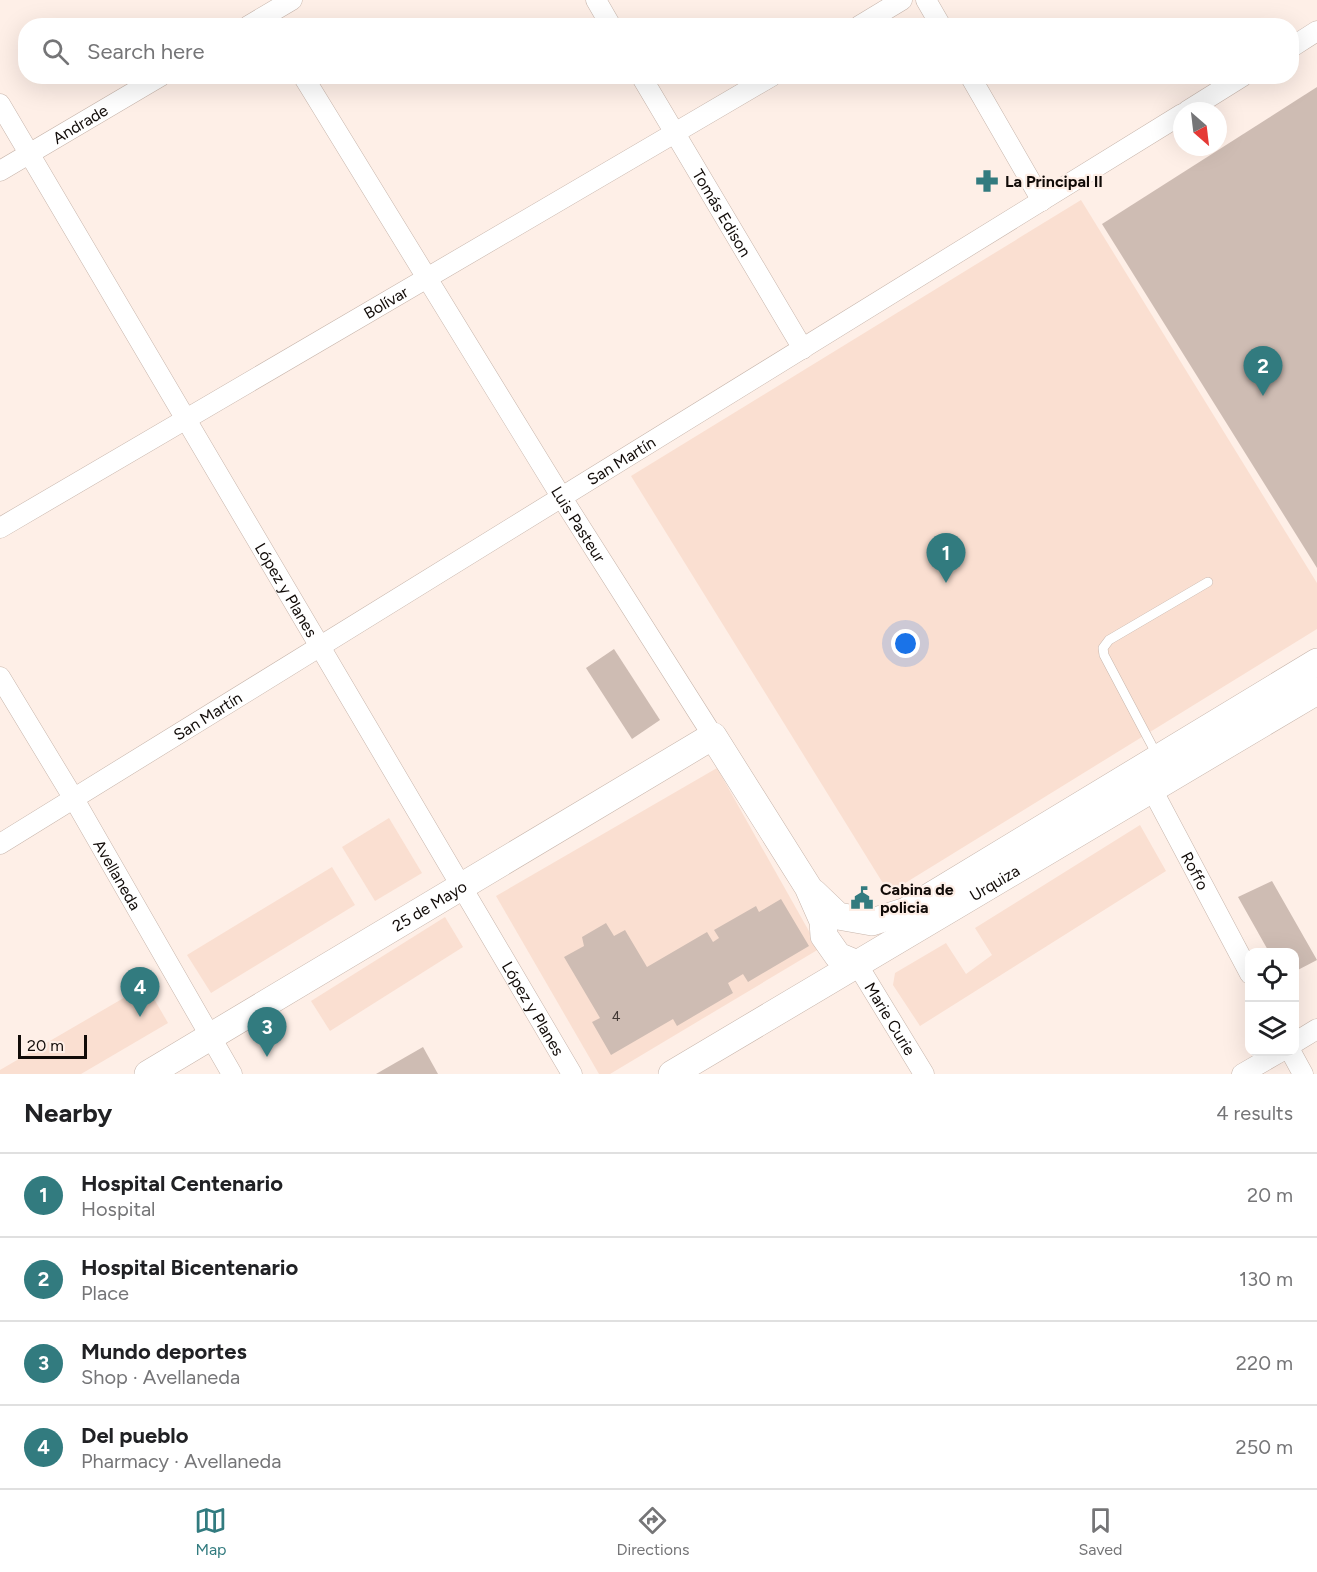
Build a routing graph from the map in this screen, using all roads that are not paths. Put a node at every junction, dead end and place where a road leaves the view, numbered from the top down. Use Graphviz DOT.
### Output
graph roads {
  1 [pos="292,0"];
  2 [pos="596,0"];
  3 [pos="903,0"];
  4 [pos="926,0"];
  5 [pos="265,14"];
  6 [pos="606,18"];
  7 [pos="873,18"];
  8 [pos="936,18"];
  9 [pos="1317,31"];
  10 [pos="1299,43"];
  11 [pos="147,84"];
  12 [pos="308,84"];
  13 [pos="646,84"];
  14 [pos="758,84"];
  15 [pos="975,84"];
  16 [pos="1230,84"];
  17 [pos="1201,102"];
  18 [pos="0,104"];
  19 [pos="1173,120"];
  20 [pos="675,133"];
  21 [pos="29,154"];
  22 [pos="0,171"];
  23 [pos="1042,201"];
  24 [pos="427,279"];
  25 [pos="803,349"];
  26 [pos="186,420"];
  27 [pos="562,498"];
  28 [pos="0,528"];
  29 [pos="1208,582"];
  30 [pos="320,645"];
  31 [pos="1317,662"];
  32 [pos="0,677"];
  33 [pos="1317,691"];
  34 [pos="713,736"];
  35 [pos="1159,771"];
  36 [pos="74,799"];
  37 [pos="0,844"];
  38 [pos="462,887"];
  39 [pos="808,887"];
  40 [pos="1245,963"];
  41 [pos="857,964"];
  42 [pos="1317,1029"];
  43 [pos="211,1038"];
  44 [pos="1299,1040"];
  45 [pos="1273,1056"];
  46 [pos="1293,1056"];
  47 [pos="148,1074"];
  48 [pos="232,1074"];
  49 [pos="572,1074"];
  50 [pos="672,1074"];
  51 [pos="924,1074"];
  52 [pos="1242,1074"];
  53 [pos="1303,1074"];
  1 -- 5 [label="street"];
  2 -- 6 [label="street"];
  3 -- 7 [label="street"];
  4 -- 8 [label="street"];
  9 -- 10 [label="street"];
  11 -- 21 [label="street, Andrade"];
  12 -- 24 [label="street, Luis Pasteur"];
  13 -- 20 [label="street, Tomás Edison"];
  14 -- 20 [label="street, Bolívar"];
  15 -- 23 [label="street"];
  16 -- 17 [label="street"];
  18 -- 21 [label="street, López y Planes"];
  19 -- 23 [label="street, San Martín"];
  20 -- 24 [label="street, Bolívar"];
  20 -- 25 [label="street, Tomás Edison"];
  21 -- 22 [label="street, Andrade"];
  21 -- 26 [label="street, López y Planes"];
  23 -- 25 [label="street, San Martín"];
  24 -- 26 [label="street, Bolívar"];
  24 -- 27 [label="street, Luis Pasteur"];
  25 -- 27 [label="street, San Martín"];
  26 -- 28 [label="street, Bolívar"];
  26 -- 30 [label="street, López y Planes"];
  27 -- 30 [label="street, San Martín"];
  27 -- 34 [label="street, Luis Pasteur"];
  29 -- 35 [label="lane"];
  30 -- 36 [label="street, San Martín"];
  30 -- 38 [label="street, López y Planes"];
  31 -- 35 [label="street, Urquiza"];
  32 -- 36 [label="street, Avellaneda"];
  33 -- 35 [label="street, Urquiza"];
  34 -- 38 [label="street, 25 de Mayo"];
  34 -- 39 [label="street, Luis Pasteur"];
  35 -- 39 [label="street, Urquiza"];
  35 -- 40 [label="street, Roffo"];
  35 -- 41 [label="street, Urquiza"];
  36 -- 37 [label="street, San Martín"];
  36 -- 43 [label="street, Avellaneda"];
  38 -- 43 [label="street, 25 de Mayo"];
  38 -- 49 [label="street, López y Planes"];
  39 -- 41 [label="street, Luis Pasteur"];
  41 -- 50 [label="street, Urquiza"];
  41 -- 51 [label="street, Marie Curie"];
  42 -- 44 [label="street"];
  43 -- 47 [label="street, 25 de Mayo"];
  43 -- 48 [label="street, Avellaneda"];
  45 -- 52 [label="street"];
  46 -- 53 [label="street"];
}
